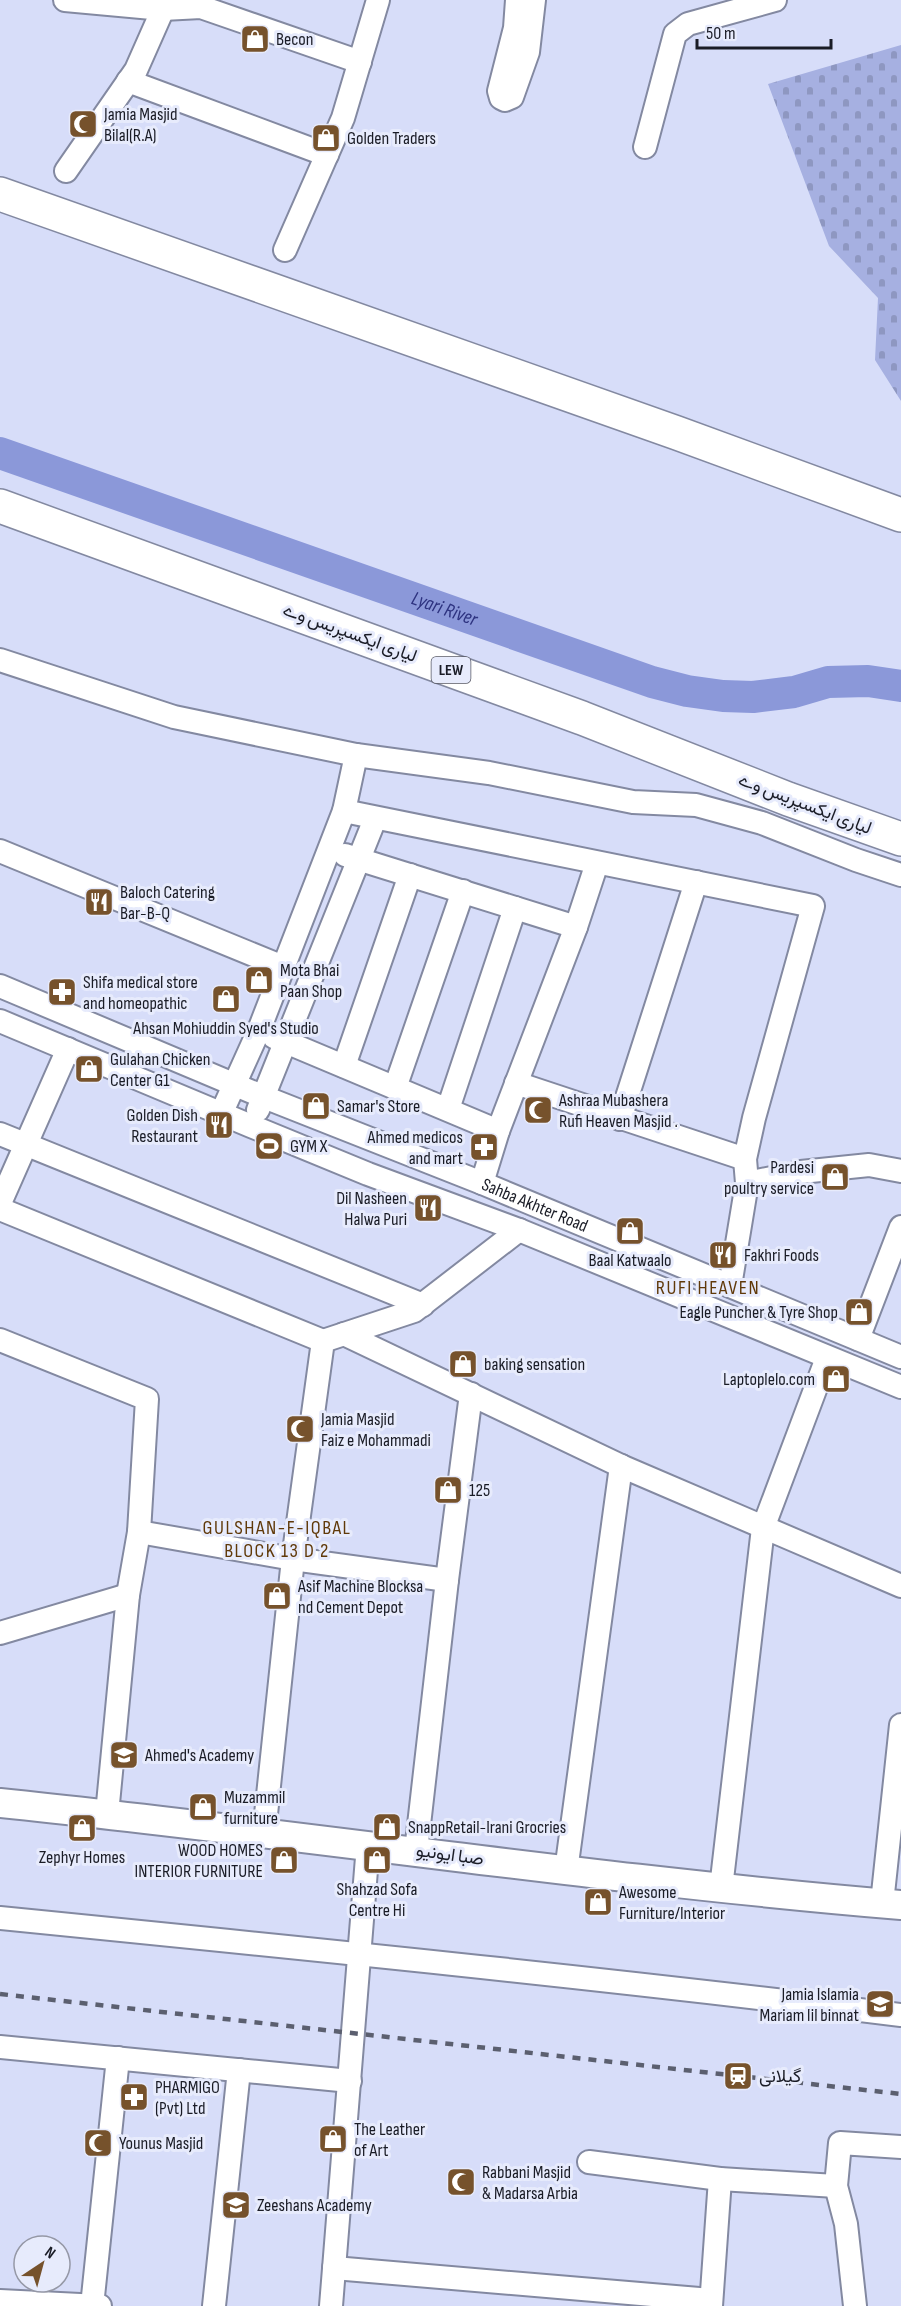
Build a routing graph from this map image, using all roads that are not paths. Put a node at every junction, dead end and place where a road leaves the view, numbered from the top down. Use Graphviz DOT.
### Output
graph roads {
  1 [pos="378,0"];
  2 [pos="517,0"];
  3 [pos="534,0"];
  4 [pos="775,0"];
  5 [pos="77,1"];
  6 [pos="163,9"];
  7 [pos="360,62"];
  8 [pos="128,81"];
  9 [pos="645,147"];
  10 [pos="327,155"];
  11 [pos="66,171"];
  12 [pos="0,194"];
  13 [pos="285,250"];
  14 [pos="0,506"];
  15 [pos="901,515"];
  16 [pos="0,660"];
  17 [pos="356,755"];
  18 [pos="344,811"];
  19 [pos="375,819"];
  20 [pos="901,839"];
  21 [pos="0,851"];
  22 [pos="329,851"];
  23 [pos="358,859"];
  24 [pos="597,863"];
  25 [pos="410,875"];
  26 [pos="901,875"];
  27 [pos="696,882"];
  28 [pos="463,891"];
  29 [pos="515,908"];
  30 [pos="576,927"];
  31 [pos="283,967"];
  32 [pos="0,986"];
  33 [pos="0,1021"];
  34 [pos="259,1030"];
  35 [pos="285,1042"];
  36 [pos="68,1049"];
  37 [pos="344,1066"];
  38 [pos="516,1083"];
  39 [pos="234,1084"];
  40 [pos="395,1088"];
  41 [pos="264,1097"];
  42 [pos="448,1109"];
  43 [pos="221,1114"];
  44 [pos="620,1119"];
  45 [pos="251,1126"];
  46 [pos="498,1131"];
  47 [pos="0,1134"];
  48 [pos="25,1144"];
  49 [pos="745,1159"];
  50 [pos="901,1171"];
  51 [pos="482,1183"];
  52 [pos="747,1183"];
  53 [pos="0,1203"];
  54 [pos="0,1209"];
  55 [pos="901,1227"];
  56 [pos="519,1230"];
  57 [pos="730,1286"];
  58 [pos="423,1305"];
  59 [pos="334,1337"];
  60 [pos="858,1339"];
  61 [pos="2,1346"];
  62 [pos="901,1357"];
  63 [pos="827,1358"];
  64 [pos="901,1388"];
  65 [pos="471,1394"];
  66 [pos="621,1466"];
  67 [pos="763,1528"];
  68 [pos="139,1532"];
  69 [pos="293,1559"];
  70 [pos="447,1580"];
  71 [pos="901,1586"];
  72 [pos="128,1595"];
  73 [pos="0,1634"];
  74 [pos="901,1725"];
  75 [pos="0,1803"];
  76 [pos="107,1814"];
  77 [pos="264,1833"];
  78 [pos="368,1845"];
  79 [pos="416,1851"];
  80 [pos="566,1871"];
  81 [pos="721,1888"];
  82 [pos="891,1904"];
  83 [pos="0,1918"];
  84 [pos="360,1955"];
  85 [pos="901,2015"];
  86 [pos="0,2046"];
  87 [pos="118,2058"];
  88 [pos="238,2070"];
  89 [pos="350,2081"];
  90 [pos="901,2147"];
  91 [pos="589,2162"];
  92 [pos="720,2179"];
  93 [pos="836,2186"];
  94 [pos="334,2268"];
  95 [pos="0,2301"];
  96 [pos="711,2303"];
  97 [pos="95,2306"];
  98 [pos="214,2306"];
  99 [pos="331,2306"];
  100 [pos="855,2306"];
  1 -- 7 [label="street"];
  2 -- 3 [label="street"];
  4 -- 9 [label="street"];
  5 -- 6 [label="street"];
  6 -- 7 [label="street"];
  6 -- 8 [label="street"];
  7 -- 10 [label="street"];
  8 -- 10 [label="street"];
  8 -- 11 [label="street"];
  10 -- 13 [label="street"];
  12 -- 15 [label="highway"];
  14 -- 20 [label="highway, لیاری ایکسپریس وے / LEW"];
  16 -- 17 [label="street"];
  17 -- 18 [label="street"];
  17 -- 26 [label="street"];
  18 -- 19 [label="street"];
  18 -- 22 [label="street"];
  19 -- 23 [label="street"];
  19 -- 24 [label="street"];
  21 -- 31 [label="street"];
  22 -- 23 [label="street"];
  22 -- 31 [label="street"];
  23 -- 25 [label="street"];
  23 -- 35 [label="street"];
  24 -- 27 [label="street"];
  24 -- 30 [label="street"];
  25 -- 28 [label="street"];
  25 -- 37 [label="street"];
  27 -- 44 [label="street"];
  27 -- 49 [label="street"];
  28 -- 29 [label="street"];
  28 -- 40 [label="street"];
  29 -- 30 [label="street"];
  29 -- 42 [label="street"];
  30 -- 38 [label="street"];
  31 -- 34 [label="street"];
  32 -- 39 [label="street, Sahba Akhter Road"];
  33 -- 36 [label="street, Sahba Akhter Road"];
  34 -- 35 [label="street"];
  34 -- 39 [label="street"];
  35 -- 37 [label="street"];
  35 -- 41 [label="street"];
  36 -- 43 [label="street, Sahba Akhter Road"];
  36 -- 48 [label="street"];
  37 -- 40 [label="street"];
  38 -- 44 [label="street"];
  38 -- 46 [label="street"];
  39 -- 41 [label="street, Sahba Akhter Road"];
  39 -- 43 [label="street"];
  40 -- 42 [label="street"];
  41 -- 45 [label="street"];
  41 -- 51 [label="street, Sahba Akhter Road"];
  42 -- 46 [label="street"];
  43 -- 45 [label="street, Sahba Akhter Road"];
  44 -- 49 [label="street"];
  45 -- 56 [label="street, Sahba Akhter Road"];
  46 -- 51 [label="street"];
  47 -- 48 [label="street"];
  48 -- 53 [label="street"];
  48 -- 58 [label="street"];
  49 -- 52 [label="street"];
  50 -- 52 [label="street"];
  51 -- 57 [label="street, Sahba Akhter Road"];
  52 -- 57 [label="street"];
  54 -- 59 [label="street"];
  55 -- 60 [label="street"];
  56 -- 58 [label="street"];
  56 -- 63 [label="street, Sahba Akhter Road"];
  57 -- 60 [label="street, Sahba Akhter Road"];
  58 -- 59 [label="street"];
  59 -- 65 [label="street"];
  59 -- 69 [label="street"];
  60 -- 62 [label="street, Sahba Akhter Road"];
  61 -- 68 [label="street"];
  63 -- 64 [label="street, Sahba Akhter Road"];
  63 -- 67 [label="street"];
  65 -- 66 [label="street"];
  65 -- 70 [label="street"];
  66 -- 67 [label="street"];
  66 -- 80 [label="street"];
  67 -- 71 [label="street"];
  67 -- 81 [label="street"];
  68 -- 69 [label="street"];
  68 -- 72 [label="street"];
  69 -- 70 [label="street"];
  69 -- 77 [label="street"];
  70 -- 79 [label="street"];
  72 -- 73 [label="street"];
  72 -- 76 [label="street"];
  74 -- 82 [label="street"];
  75 -- 76 [label="main road, صبا ایونیو"];
  76 -- 77 [label="main road, صبا ایونیو"];
  77 -- 78 [label="main road, صبا ایونیو"];
  78 -- 79 [label="main road, صبا ایونیو"];
  78 -- 84 [label="street"];
  79 -- 80 [label="main road, صبا ایونیو"];
  80 -- 81 [label="main road, صبا ایونیو"];
  81 -- 82 [label="main road, صبا ایونیو"];
  83 -- 84 [label="street"];
  84 -- 85 [label="street"];
  84 -- 89 [label="street"];
  86 -- 87 [label="street"];
  87 -- 88 [label="street"];
  87 -- 97 [label="street"];
  88 -- 89 [label="street"];
  88 -- 98 [label="street"];
  89 -- 94 [label="street"];
  90 -- 93 [label="street"];
  91 -- 92 [label="street"];
  92 -- 93 [label="street"];
  92 -- 96 [label="street"];
  93 -- 100 [label="street"];
  94 -- 96 [label="street"];
  94 -- 99 [label="street"];
  95 -- 97 [label="street"];
}
